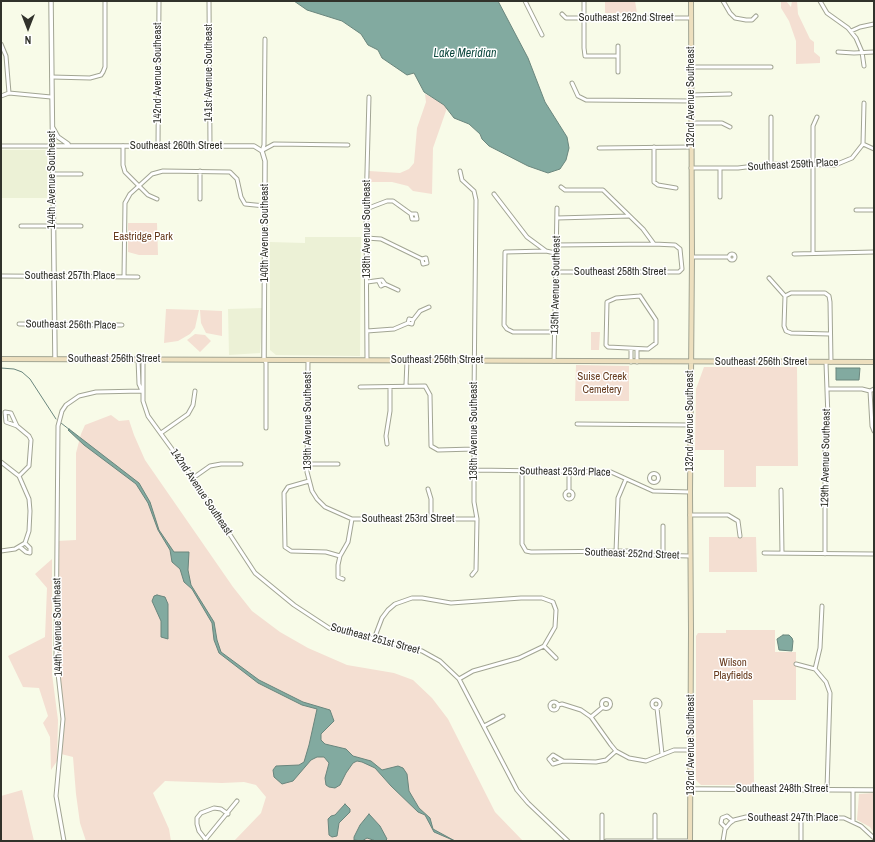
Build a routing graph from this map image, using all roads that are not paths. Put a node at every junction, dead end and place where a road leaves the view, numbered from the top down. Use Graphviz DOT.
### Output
graph roads {
  1 [pos="51,1"];
  2 [pos="105,1"];
  3 [pos="159,1"];
  4 [pos="209,1"];
  5 [pos="525,1"];
  6 [pos="584,1"];
  7 [pos="691,1"];
  8 [pos="723,1"];
  9 [pos="820,1"];
  10 [pos="562,14"];
  11 [pos="756,16"];
  12 [pos="584,18"];
  13 [pos="691,18"];
  14 [pos="874,24"];
  15 [pos="851,31"];
  16 [pos="542,35"];
  17 [pos="265,39"];
  18 [pos="1,44"];
  19 [pos="618,46"];
  20 [pos="838,52"];
  21 [pos="862,52"];
  22 [pos="874,52"];
  23 [pos="618,56"];
  24 [pos="864,66"];
  25 [pos="691,67"];
  26 [pos="771,67"];
  27 [pos="618,72"];
  28 [pos="52,77"];
  29 [pos="572,83"];
  30 [pos="9,93"];
  31 [pos="730,94"];
  32 [pos="691,95"];
  33 [pos="1,96"];
  34 [pos="51,97"];
  35 [pos="369,97"];
  36 [pos="691,101"];
  37 [pos="864,103"];
  38 [pos="771,117"];
  39 [pos="816,117"];
  40 [pos="691,123"];
  41 [pos="52,124"];
  42 [pos="730,127"];
  43 [pos="863,144"];
  44 [pos="348,145"];
  45 [pos="1,146"];
  46 [pos="52,146"];
  47 [pos="73,146"];
  48 [pos="122,146"];
  49 [pos="158,146"];
  50 [pos="210,146"];
  51 [pos="691,146"];
  52 [pos="654,147"];
  53 [pos="599,148"];
  54 [pos="874,149"];
  55 [pos="262,151"];
  56 [pos="771,164"];
  57 [pos="813,164"];
  58 [pos="691,168"];
  59 [pos="720,168"];
  60 [pos="200,171"];
  61 [pos="460,171"];
  62 [pos="52,174"];
  63 [pos="81,174"];
  64 [pos="138,186"];
  65 [pos="561,187"];
  66 [pos="676,188"];
  67 [pos="494,194"];
  68 [pos="720,197"];
  69 [pos="200,198"];
  70 [pos="157,199"];
  71 [pos="265,206"];
  72 [pos="557,208"];
  73 [pos="366,209"];
  74 [pos="856,210"];
  75 [pos="874,210"];
  76 [pos="411,214"];
  77 [pos="629,216"];
  78 [pos="557,218"];
  79 [pos="21,226"];
  80 [pos="52,226"];
  81 [pos="80,226"];
  82 [pos="366,238"];
  83 [pos="654,244"];
  84 [pos="556,245"];
  85 [pos="546,251"];
  86 [pos="874,252"];
  87 [pos="555,253"];
  88 [pos="794,254"];
  89 [pos="813,254"];
  90 [pos="692,257"];
  91 [pos="729,257"];
  92 [pos="422,260"];
  93 [pos="555,272"];
  94 [pos="2,276"];
  95 [pos="53,276"];
  96 [pos="124,276"];
  97 [pos="138,276"];
  98 [pos="769,278"];
  99 [pos="367,282"];
  100 [pos="398,290"];
  101 [pos="785,296"];
  102 [pos="429,307"];
  103 [pos="19,324"];
  104 [pos="53,325"];
  105 [pos="122,325"];
  106 [pos="367,331"];
  107 [pos="555,332"];
  108 [pos="830,334"];
  109 [pos="631,350"];
  110 [pos="637,350"];
  111 [pos="1,359"];
  112 [pos="54,359"];
  113 [pos="138,359"];
  114 [pos="143,359"];
  115 [pos="264,359"];
  116 [pos="308,360"];
  117 [pos="367,360"];
  118 [pos="407,360"];
  119 [pos="474,360"];
  120 [pos="554,361"];
  121 [pos="631,362"];
  122 [pos="637,362"];
  123 [pos="690,362"];
  124 [pos="828,362"];
  125 [pos="874,362"];
  126 [pos="406,385"];
  127 [pos="360,387"];
  128 [pos="390,387"];
  129 [pos="827,389"];
  130 [pos="874,390"];
  131 [pos="142,391"];
  132 [pos="195,391"];
  133 [pos="870,391"];
  134 [pos="577,424"];
  135 [pos="690,425"];
  136 [pos="17,426"];
  137 [pos="266,428"];
  138 [pos="874,431"];
  139 [pos="161,433"];
  140 [pos="387,444"];
  141 [pos="474,449"];
  142 [pos="1,462"];
  143 [pos="241,464"];
  144 [pos="307,464"];
  145 [pos="338,464"];
  146 [pos="474,470"];
  147 [pos="522,471"];
  148 [pos="569,471"];
  149 [pos="19,476"];
  150 [pos="193,478"];
  151 [pos="626,479"];
  152 [pos="309,481"];
  153 [pos="652,482"];
  154 [pos="428,489"];
  155 [pos="651,490"];
  156 [pos="781,490"];
  157 [pos="569,491"];
  158 [pos="690,492"];
  159 [pos="690,515"];
  160 [pos="352,519"];
  161 [pos="431,519"];
  162 [pos="477,519"];
  163 [pos="663,526"];
  164 [pos="740,536"];
  165 [pos="25,543"];
  166 [pos="21,547"];
  167 [pos="1,551"];
  168 [pos="616,552"];
  169 [pos="764,553"];
  170 [pos="782,553"];
  171 [pos="825,554"];
  172 [pos="874,554"];
  173 [pos="663,555"];
  174 [pos="340,556"];
  175 [pos="690,556"];
  176 [pos="472,575"];
  177 [pos="343,579"];
  178 [pos="271,586"];
  179 [pos="822,606"];
  180 [pos="374,639"];
  181 [pos="544,646"];
  182 [pos="556,658"];
  183 [pos="796,664"];
  184 [pos="815,670"];
  185 [pos="459,679"];
  186 [pos="558,705"];
  187 [pos="603,707"];
  188 [pos="657,708"];
  189 [pos="503,716"];
  190 [pos="591,717"];
  191 [pos="484,726"];
  192 [pos="691,750"];
  193 [pos="616,751"];
  194 [pos="662,754"];
  195 [pos="563,761"];
  196 [pos="691,789"];
  197 [pos="827,789"];
  198 [pos="854,790"];
  199 [pos="874,790"];
  200 [pos="237,801"];
  201 [pos="228,814"];
  202 [pos="602,815"];
  203 [pos="655,815"];
  204 [pos="801,817"];
  205 [pos="853,821"];
  206 [pos="731,822"];
  207 [pos="726,828"];
  208 [pos="874,838"];
  209 [pos="205,840"];
  210 [pos="64,841"];
  211 [pos="568,841"];
  212 [pos="602,841"];
  213 [pos="606,841"];
  214 [pos="655,841"];
  215 [pos="690,841"];
  216 [pos="723,841"];
  217 [pos="801,841"];
  1 -- 28 [label="street, 144th Avenue Southeast"];
  2 -- 28 [label="street"];
  3 -- 49 [label="street, 142nd Avenue Southeast"];
  4 -- 50 [label="street, 141st Avenue Southeast"];
  5 -- 16 [label="street"];
  6 -- 12 [label="street"];
  7 -- 13 [label="main road, 132nd Avenue Southeast"];
  8 -- 11 [label="street"];
  9 -- 15 [label="street"];
  10 -- 12 [label="street, Southeast 262nd Street"];
  12 -- 13 [label="street, Southeast 262nd Street"];
  12 -- 23 [label="street"];
  13 -- 25 [label="main road, 132nd Avenue Southeast"];
  14 -- 15 [label="street"];
  15 -- 21 [label="street"];
  17 -- 55 [label="street, 140th Avenue Southeast"];
  18 -- 30 [label="street"];
  19 -- 23 [label="street"];
  20 -- 21 [label="street"];
  21 -- 22 [label="street"];
  21 -- 24 [label="street"];
  23 -- 27 [label="street"];
  25 -- 26 [label="street"];
  25 -- 32 [label="main road, 132nd Avenue Southeast"];
  28 -- 34 [label="street, 144th Avenue Southeast"];
  29 -- 36 [label="street"];
  30 -- 33 [label="street"];
  30 -- 34 [label="street"];
  31 -- 32 [label="street"];
  32 -- 36 [label="main road, 132nd Avenue Southeast"];
  34 -- 41 [label="street, 144th Avenue Southeast"];
  35 -- 73 [label="street, 138th Avenue Southeast"];
  36 -- 40 [label="main road, 132nd Avenue Southeast"];
  37 -- 43 [label="street"];
  38 -- 56 [label="street"];
  39 -- 57 [label="street"];
  40 -- 42 [label="street"];
  40 -- 51 [label="main road, 132nd Avenue Southeast"];
  41 -- 46 [label="street, 144th Avenue Southeast"];
  41 -- 47 [label="street"];
  43 -- 54 [label="street"];
  43 -- 57 [label="street, Southeast 259th Place"];
  44 -- 55 [label="street"];
  45 -- 46 [label="street, Southeast 260th Street"];
  46 -- 47 [label="street, Southeast 260th Street"];
  46 -- 62 [label="street, 144th Avenue Southeast"];
  47 -- 48 [label="street, Southeast 260th Street"];
  48 -- 49 [label="street, Southeast 260th Street"];
  48 -- 64 [label="street"];
  49 -- 50 [label="street, Southeast 260th Street"];
  50 -- 55 [label="street, Southeast 260th Street"];
  51 -- 52 [label="street"];
  51 -- 58 [label="main road, 132nd Avenue Southeast"];
  52 -- 53 [label="street"];
  52 -- 66 [label="street"];
  55 -- 71 [label="street, 140th Avenue Southeast"];
  56 -- 57 [label="street, Southeast 259th Place"];
  56 -- 59 [label="street, Southeast 259th Place"];
  57 -- 89 [label="street"];
  58 -- 59 [label="street, Southeast 259th Place"];
  58 -- 90 [label="main road, 132nd Avenue Southeast"];
  59 -- 68 [label="street"];
  60 -- 64 [label="street"];
  60 -- 69 [label="street"];
  60 -- 71 [label="street"];
  61 -- 119 [label="street, 136th Avenue Southeast"];
  62 -- 63 [label="street"];
  62 -- 80 [label="street, 144th Avenue Southeast"];
  64 -- 70 [label="street"];
  64 -- 96 [label="street"];
  65 -- 77 [label="street"];
  67 -- 85 [label="street"];
  71 -- 115 [label="street, 140th Avenue Southeast"];
  72 -- 78 [label="street, 135th Avenue Southeast"];
  73 -- 76 [label="street"];
  73 -- 82 [label="street, 138th Avenue Southeast"];
  74 -- 75 [label="street"];
  77 -- 78 [label="street"];
  77 -- 83 [label="street"];
  78 -- 84 [label="street, 135th Avenue Southeast"];
  79 -- 80 [label="street"];
  80 -- 81 [label="street"];
  80 -- 95 [label="street, 144th Avenue Southeast"];
  82 -- 92 [label="street"];
  82 -- 99 [label="street, 138th Avenue Southeast"];
  83 -- 84 [label="street, Southeast 258th Street"];
  83 -- 93 [label="street, Southeast 258th Street"];
  84 -- 87 [label="street, 135th Avenue Southeast"];
  85 -- 87 [label="street"];
  85 -- 107 [label="street"];
  86 -- 89 [label="street"];
  87 -- 93 [label="street, 135th Avenue Southeast"];
  88 -- 89 [label="street"];
  90 -- 91 [label="street"];
  90 -- 123 [label="main road, 132nd Avenue Southeast"];
  93 -- 107 [label="street, 135th Avenue Southeast"];
  94 -- 95 [label="street, Southeast 257th Place"];
  95 -- 96 [label="street, Southeast 257th Place"];
  95 -- 104 [label="street, 144th Avenue Southeast"];
  96 -- 97 [label="street, Southeast 257th Place"];
  98 -- 101 [label="street"];
  99 -- 100 [label="street"];
  99 -- 106 [label="street, 138th Avenue Southeast"];
  101 -- 108 [label="street"];
  101 -- 108 [label="street, 129th Avenue Southeast"];
  102 -- 106 [label="street"];
  103 -- 104 [label="street, Southeast 256th Place"];
  104 -- 105 [label="street, Southeast 256th Place"];
  104 -- 112 [label="street, 144th Avenue Southeast"];
  106 -- 117 [label="street, 138th Avenue Southeast"];
  107 -- 120 [label="street, 135th Avenue Southeast"];
  108 -- 124 [label="street, 129th Avenue Southeast"];
  109 -- 110 [label="street"];
  109 -- 110 [label="street"];
  109 -- 121 [label="street"];
  110 -- 122 [label="street"];
  111 -- 112 [label="main road, Southeast 256th Street"];
  112 -- 113 [label="main road, Southeast 256th Street"];
  113 -- 114 [label="main road, Southeast 256th Street"];
  113 -- 131 [label="street, 142nd Avenue Southeast"];
  114 -- 115 [label="main road, Southeast 256th Street"];
  114 -- 131 [label="street, 142nd Avenue Southeast"];
  115 -- 116 [label="main road, Southeast 256th Street"];
  115 -- 137 [label="street, 140th Avenue Southeast"];
  116 -- 117 [label="main road, Southeast 256th Street"];
  116 -- 144 [label="street, 139th Avenue Southeast"];
  117 -- 118 [label="main road, Southeast 256th Street"];
  118 -- 119 [label="main road, Southeast 256th Street"];
  118 -- 126 [label="street"];
  119 -- 120 [label="main road, Southeast 256th Street"];
  119 -- 141 [label="street, 136th Avenue Southeast"];
  120 -- 121 [label="main road, Southeast 256th Street"];
  121 -- 122 [label="main road, Southeast 256th Street"];
  122 -- 123 [label="main road, Southeast 256th Street"];
  123 -- 124 [label="main road, Southeast 256th Street"];
  123 -- 135 [label="main road, 132nd Avenue Southeast"];
  124 -- 125 [label="main road, Southeast 256th Street"];
  124 -- 129 [label="street, 129th Avenue Southeast"];
  126 -- 128 [label="street"];
  126 -- 141 [label="street"];
  127 -- 128 [label="street"];
  128 -- 140 [label="street"];
  129 -- 133 [label="street"];
  129 -- 171 [label="street, 129th Avenue Southeast"];
  130 -- 133 [label="street"];
  131 -- 139 [label="street, 142nd Avenue Southeast"];
  131 -- 210 [label="street, 144th Avenue Southeast"];
  132 -- 139 [label="street"];
  133 -- 138 [label="street"];
  134 -- 135 [label="street"];
  135 -- 158 [label="main road, 132nd Avenue Southeast"];
  136 -- 136 [label="street"];
  136 -- 149 [label="street"];
  139 -- 150 [label="street, 142nd Avenue Southeast"];
  141 -- 146 [label="street, 136th Avenue Southeast"];
  142 -- 149 [label="street"];
  143 -- 150 [label="street"];
  144 -- 145 [label="street"];
  144 -- 152 [label="street, 139th Avenue Southeast"];
  146 -- 147 [label="street, Southeast 253rd Place"];
  146 -- 162 [label="street, 136th Avenue Southeast"];
  147 -- 148 [label="street, Southeast 253rd Place"];
  147 -- 168 [label="street, Southeast 252nd Street"];
  148 -- 151 [label="street, Southeast 253rd Place"];
  148 -- 157 [label="street"];
  149 -- 165 [label="street"];
  150 -- 178 [label="street, 142nd Avenue Southeast"];
  151 -- 155 [label="street, Southeast 253rd Place"];
  151 -- 168 [label="street"];
  152 -- 160 [label="street, Southeast 253rd Street"];
  152 -- 174 [label="street"];
  153 -- 155 [label="street"];
  154 -- 161 [label="street"];
  155 -- 158 [label="street, Southeast 253rd Place"];
  156 -- 170 [label="street"];
  158 -- 159 [label="main road, 132nd Avenue Southeast"];
  159 -- 164 [label="street"];
  159 -- 175 [label="main road, 132nd Avenue Southeast"];
  160 -- 161 [label="street, Southeast 253rd Street"];
  160 -- 174 [label="street"];
  161 -- 162 [label="street, Southeast 253rd Street"];
  162 -- 176 [label="street, 136th Avenue Southeast"];
  163 -- 173 [label="street"];
  165 -- 166 [label="street"];
  165 -- 166 [label="street"];
  166 -- 167 [label="street"];
  168 -- 173 [label="street, Southeast 252nd Street"];
  169 -- 170 [label="street"];
  170 -- 171 [label="street"];
  171 -- 172 [label="street"];
  173 -- 175 [label="street, Southeast 252nd Street"];
  174 -- 177 [label="street"];
  175 -- 192 [label="main road, 132nd Avenue Southeast"];
  178 -- 180 [label="street, Southeast 251st Street"];
  179 -- 184 [label="street"];
  180 -- 181 [label="street"];
  180 -- 185 [label="street, Southeast 251st Street"];
  181 -- 182 [label="street"];
  181 -- 185 [label="street"];
  183 -- 184 [label="street"];
  184 -- 197 [label="street"];
  185 -- 191 [label="street"];
  186 -- 190 [label="street"];
  187 -- 190 [label="street"];
  188 -- 194 [label="street"];
  189 -- 191 [label="street"];
  190 -- 193 [label="street"];
  191 -- 211 [label="street"];
  192 -- 194 [label="street"];
  192 -- 196 [label="main road, 132nd Avenue Southeast"];
  193 -- 194 [label="street"];
  193 -- 195 [label="street"];
  196 -- 197 [label="street, Southeast 248th Street"];
  196 -- 215 [label="main road, 132nd Avenue Southeast"];
  197 -- 198 [label="street, Southeast 248th Street"];
  198 -- 199 [label="street, Southeast 248th Street"];
  198 -- 205 [label="street"];
  200 -- 201 [label="street"];
  201 -- 209 [label="street"];
  201 -- 209 [label="street"];
  202 -- 212 [label="street"];
  203 -- 214 [label="street"];
  204 -- 205 [label="street, Southeast 247th Place"];
  204 -- 206 [label="street, Southeast 247th Place"];
  204 -- 217 [label="street"];
  205 -- 208 [label="street"];
  206 -- 207 [label="street"];
  206 -- 207 [label="street, Southeast 247th Place"];
  207 -- 216 [label="street"];
  213 -- 214 [label="street"];
  214 -- 215 [label="street"];
}
